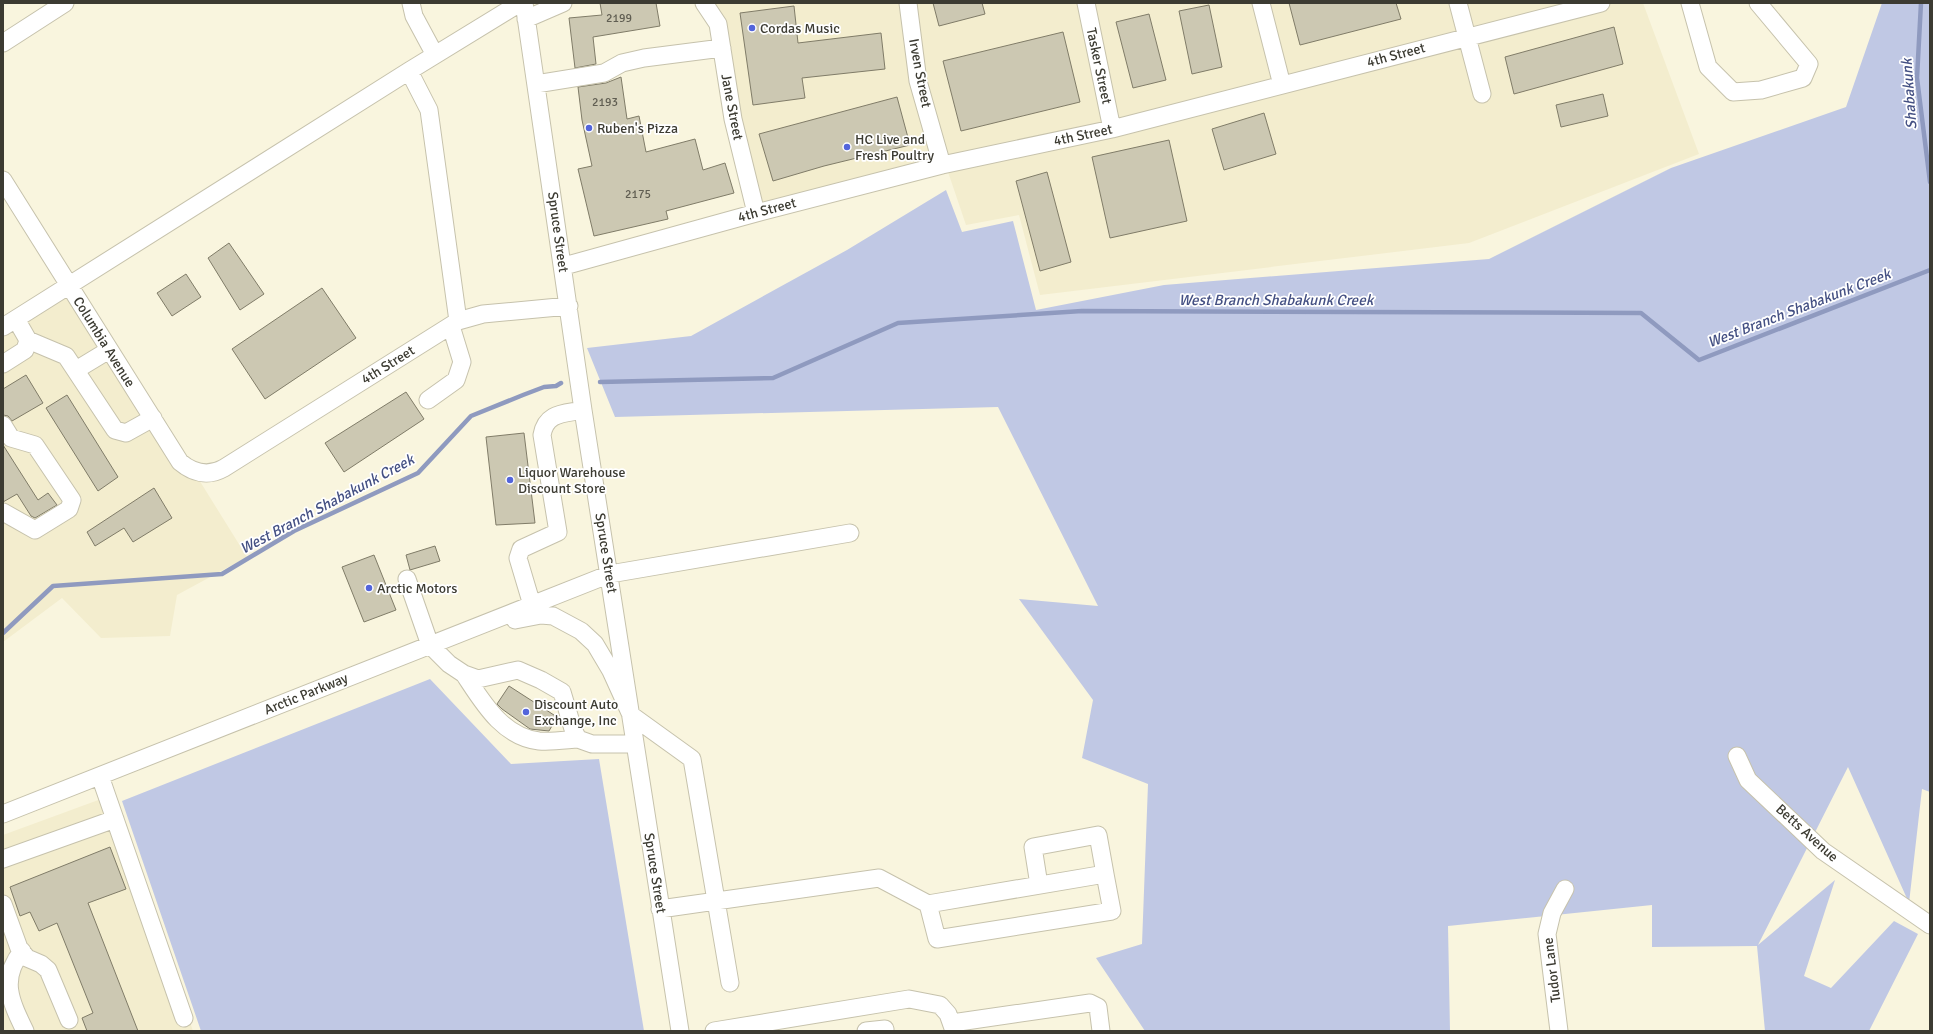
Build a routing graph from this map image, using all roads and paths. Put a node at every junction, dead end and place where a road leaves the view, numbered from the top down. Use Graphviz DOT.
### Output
graph roads {
  1 [pos="65,3"];
  2 [pos="411,3"];
  3 [pos="520,3"];
  4 [pos="563,3"];
  5 [pos="704,3"];
  6 [pos="908,3"];
  7 [pos="1086,3"];
  8 [pos="1261,3"];
  9 [pos="1458,3"];
  10 [pos="1601,3"];
  11 [pos="1690,3"];
  12 [pos="1758,3"];
  13 [pos="525,11"];
  14 [pos="1468,36"];
  15 [pos="3,43"];
  16 [pos="722,48"];
  17 [pos="435,55"];
  18 [pos="409,71"];
  19 [pos="536,84"];
  20 [pos="1282,85"];
  21 [pos="1482,94"];
  22 [pos="1112,129"];
  23 [pos="942,166"];
  24 [pos="3,180"];
  25 [pos="756,213"];
  26 [pos="564,266"];
  27 [pos="69,286"];
  28 [pos="569,306"];
  29 [pos="9,323"];
  30 [pos="454,323"];
  31 [pos="28,340"];
  32 [pos="109,350"];
  33 [pos="3,364"];
  34 [pos="76,370"];
  35 [pos="428,400"];
  36 [pos="584,410"];
  37 [pos="153,418"];
  38 [pos="3,425"];
  39 [pos="224,468"];
  40 [pos="3,512"];
  41 [pos="850,533"];
  42 [pos="610,574"];
  43 [pos="407,579"];
  44 [pos="532,605"];
  45 [pos="430,645"];
  46 [pos="464,674"];
  47 [pos="631,715"];
  48 [pos="578,739"];
  49 [pos="635,744"];
  50 [pos="1737,756"];
  51 [pos="100,776"];
  52 [pos="3,814"];
  53 [pos="115,819"];
  54 [pos="3,859"];
  55 [pos="1105,874"];
  56 [pos="1039,885"];
  57 [pos="1565,889"];
  58 [pos="717,901"];
  59 [pos="3,904"];
  60 [pos="928,904"];
  61 [pos="660,909"];
  62 [pos="1930,925"];
  63 [pos="22,951"];
  64 [pos="730,983"];
  65 [pos="184,1018"];
  66 [pos="68,1020"];
  67 [pos="953,1027"];
  68 [pos="885,1030"];
  69 [pos="25,1031"];
  70 [pos="680,1031"];
  71 [pos="714,1031"];
  72 [pos="866,1031"];
  73 [pos="1101,1031"];
  74 [pos="1559,1031"];
  1 -- 15 [label="street"];
  2 -- 17 [label="street"];
  3 -- 17 [label="street"];
  4 -- 13 [label="street"];
  5 -- 16 [label="street, Jane Street"];
  6 -- 23 [label="street, Irven Street"];
  7 -- 22 [label="street, Tasker Street"];
  8 -- 20 [label="street"];
  9 -- 14 [label="street"];
  10 -- 14 [label="street, 4th Street"];
  11 -- 12 [label="street"];
  13 -- 19 [label="street, Spruce Street"];
  14 -- 20 [label="street, 4th Street"];
  14 -- 21 [label="street"];
  16 -- 19 [label="street"];
  16 -- 25 [label="street, Jane Street"];
  17 -- 18 [label="street"];
  18 -- 27 [label="street"];
  18 -- 30 [label="street"];
  19 -- 26 [label="street, Spruce Street"];
  20 -- 22 [label="street, 4th Street"];
  22 -- 23 [label="street, 4th Street"];
  23 -- 25 [label="street, 4th Street"];
  24 -- 27 [label="street, Columbia Avenue"];
  25 -- 26 [label="street, 4th Street"];
  26 -- 28 [label="street, Spruce Street"];
  27 -- 29 [label="street"];
  27 -- 32 [label="street, Columbia Avenue"];
  28 -- 30 [label="street, 4th Street"];
  28 -- 36 [label="street, Spruce Street"];
  29 -- 31 [label="street"];
  30 -- 35 [label="street"];
  30 -- 39 [label="street, 4th Street"];
  31 -- 33 [label="street"];
  31 -- 34 [label="street"];
  32 -- 34 [label="street"];
  32 -- 37 [label="street, Columbia Avenue"];
  34 -- 37 [label="street"];
  36 -- 42 [label="street, Spruce Street"];
  36 -- 44 [label="street"];
  37 -- 39 [label="street, Columbia Avenue"];
  38 -- 40 [label="street"];
  41 -- 42 [label="street, Arctic Parkway"];
  42 -- 44 [label="street, Arctic Parkway"];
  42 -- 47 [label="street, Spruce Street"];
  43 -- 45 [label="street"];
  44 -- 45 [label="street, Arctic Parkway"];
  45 -- 46 [label="street"];
  45 -- 47 [label="street"];
  45 -- 51 [label="street, Arctic Parkway"];
  46 -- 48 [label="street"];
  46 -- 48 [label="street"];
  47 -- 49 [label="street, Spruce Street"];
  47 -- 58 [label="street"];
  48 -- 49 [label="street"];
  49 -- 61 [label="street, Spruce Street"];
  50 -- 62 [label="street, Betts Avenue"];
  51 -- 52 [label="street, Arctic Parkway"];
  51 -- 53 [label="street"];
  53 -- 54 [label="street"];
  53 -- 65 [label="street"];
  55 -- 56 [label="street"];
  55 -- 56 [label="street"];
  55 -- 60 [label="street"];
  56 -- 60 [label="street"];
  57 -- 74 [label="street, Tudor Lane"];
  58 -- 60 [label="street"];
  58 -- 61 [label="street"];
  58 -- 64 [label="street"];
  59 -- 63 [label="street"];
  61 -- 70 [label="street, Spruce Street"];
  63 -- 66 [label="street"];
  63 -- 69 [label="street"];
  67 -- 71 [label="street"];
  67 -- 73 [label="street"];
  68 -- 72 [label="street"];
}
